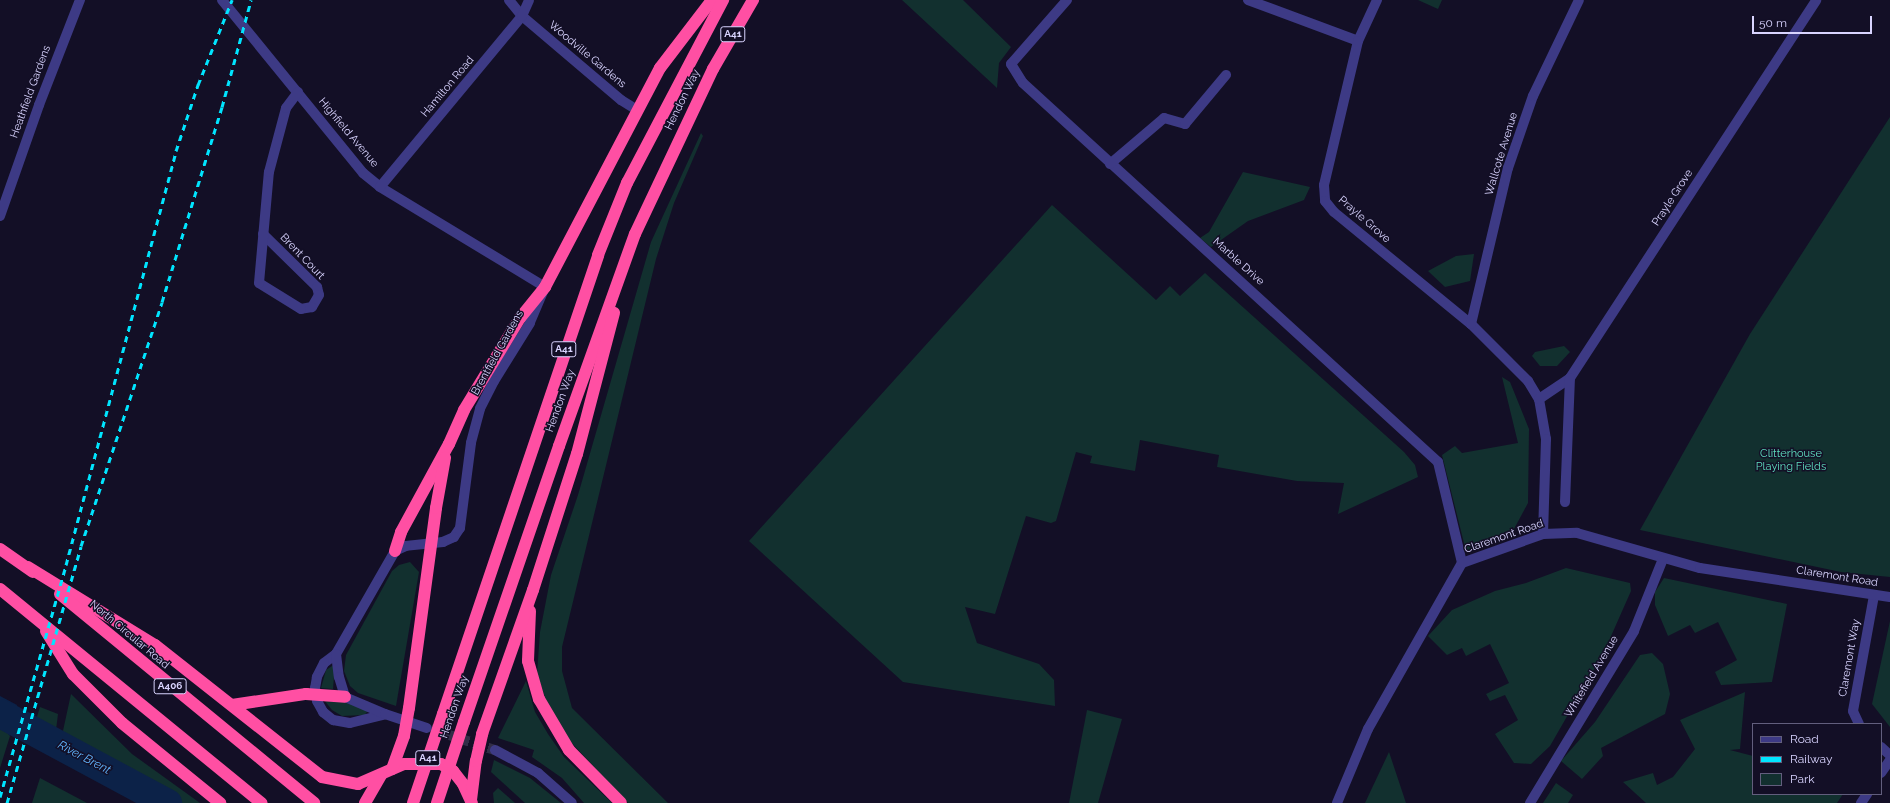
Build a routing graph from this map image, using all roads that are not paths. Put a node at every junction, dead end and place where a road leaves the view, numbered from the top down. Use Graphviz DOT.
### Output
graph roads {
  1 [pos="80,0"];
  2 [pos="222,0"];
  3 [pos="509,0"];
  4 [pos="529,0"];
  5 [pos="712,0"];
  6 [pos="723,0"];
  7 [pos="753,0"];
  8 [pos="1067,0"];
  9 [pos="1248,0"];
  10 [pos="1377,0"];
  11 [pos="1579,0"];
  12 [pos="1816,0"];
  13 [pos="522,16"];
  14 [pos="1358,41"];
  15 [pos="1226,75"];
  16 [pos="298,92"];
  17 [pos="637,110"];
  18 [pos="1110,164"];
  19 [pos="380,187"];
  20 [pos="3,192"];
  21 [pos="0,216"];
  22 [pos="263,234"];
  23 [pos="635,234"];
  24 [pos="545,287"];
  25 [pos="1471,324"];
  26 [pos="1570,378"];
  27 [pos="1539,399"];
  28 [pos="448,444"];
  29 [pos="1565,502"];
  30 [pos="1543,534"];
  31 [pos="432,543"];
  32 [pos="0,549"];
  33 [pos="395,551"];
  34 [pos="1663,559"];
  35 [pos="1462,563"];
  36 [pos="28,568"];
  37 [pos="0,589"];
  38 [pos="533,590"];
  39 [pos="1874,595"];
  40 [pos="1890,597"];
  41 [pos="40,622"];
  42 [pos="336,654"];
  43 [pos="315,694"];
  44 [pos="345,697"];
  45 [pos="232,704"];
  46 [pos="385,714"];
  47 [pos="1858,723"];
  48 [pos="427,728"];
  49 [pos="1882,748"];
  50 [pos="495,750"];
  51 [pos="1890,755"];
  52 [pos="1890,760"];
  53 [pos="392,769"];
  54 [pos="1882,772"];
  55 [pos="381,775"];
  56 [pos="472,802"];
  57 [pos="220,803"];
  58 [pos="261,803"];
  59 [pos="314,803"];
  60 [pos="365,803"];
  61 [pos="413,803"];
  62 [pos="437,803"];
  63 [pos="572,803"];
  64 [pos="621,803"];
  65 [pos="1336,803"];
  66 [pos="1530,803"];
  1 -- 20 [label="street, Heathfield Gardens"];
  2 -- 16 [label="street, Highfield Avenue"];
  3 -- 13 [label="street, Woodville Gardens"];
  4 -- 13 [label="street, Hamilton Road"];
  5 -- 17 [label="highway, A41"];
  6 -- 61 [label="highway, Hendon Way / A41, bridge"];
  7 -- 23 [label="highway, Hendon Way / A41"];
  8 -- 18 [label="street, Marble Drive"];
  9 -- 14 [label="street"];
  10 -- 14 [label="street, Prayle Grove"];
  11 -- 25 [label="street, Wallcote Avenue"];
  12 -- 26 [label="street, Prayle Grove"];
  13 -- 17 [label="street, Woodville Gardens"];
  13 -- 19 [label="street, Hamilton Road"];
  14 -- 25 [label="street, Prayle Grove"];
  15 -- 18 [label="street"];
  16 -- 19 [label="street, Highfield Avenue"];
  16 -- 22 [label="street, Brent Court"];
  17 -- 24 [label="highway, A41"];
  18 -- 35 [label="street, Marble Drive"];
  19 -- 24 [label="street, Highfield Avenue"];
  20 -- 21 [label="street, Heathfield Gardens"];
  22 -- 22 [label="street, Brent Court"];
  23 -- 38 [label="highway, A41"];
  23 -- 62 [label="highway, Hendon Way / A41, bridge"];
  24 -- 28 [label="highway, A41"];
  24 -- 31 [label="street, Brentfield Gardens"];
  25 -- 27 [label="street, Prayle Grove"];
  26 -- 27 [label="street, Prayle Grove"];
  26 -- 29 [label="street"];
  27 -- 30 [label="street, Prayle Grove"];
  28 -- 31 [label="highway, A41"];
  28 -- 33 [label="highway"];
  30 -- 34 [label="street, Claremont Road"];
  30 -- 35 [label="street, Claremont Road"];
  31 -- 33 [label="street, Brentfield Gardens"];
  31 -- 53 [label="highway, A41, bridge"];
  32 -- 36 [label="highway, North Circular Road / A406"];
  33 -- 42 [label="street"];
  34 -- 39 [label="street, Claremont Road"];
  34 -- 66 [label="street, Whitefield Avenue"];
  35 -- 65 [label="street, Claremont Road"];
  36 -- 45 [label="highway, A406"];
  36 -- 59 [label="highway, North Circular Road / A406"];
  37 -- 41 [label="highway"];
  38 -- 56 [label="highway, A41, bridge"];
  38 -- 64 [label="highway"];
  39 -- 40 [label="street, Claremont Road"];
  39 -- 47 [label="street, Claremont Way"];
  41 -- 57 [label="highway"];
  41 -- 58 [label="highway"];
  42 -- 43 [label="street"];
  42 -- 44 [label="street"];
  43 -- 44 [label="highway"];
  43 -- 45 [label="highway"];
  43 -- 46 [label="street"];
  44 -- 46 [label="street"];
  45 -- 55 [label="highway, A406"];
  46 -- 48 [label="street"];
  49 -- 51 [label="street"];
  50 -- 63 [label="street"];
  52 -- 54 [label="street"];
  53 -- 55 [label="highway"];
  53 -- 56 [label="highway, bridge"];
  55 -- 60 [label="highway"];
}
